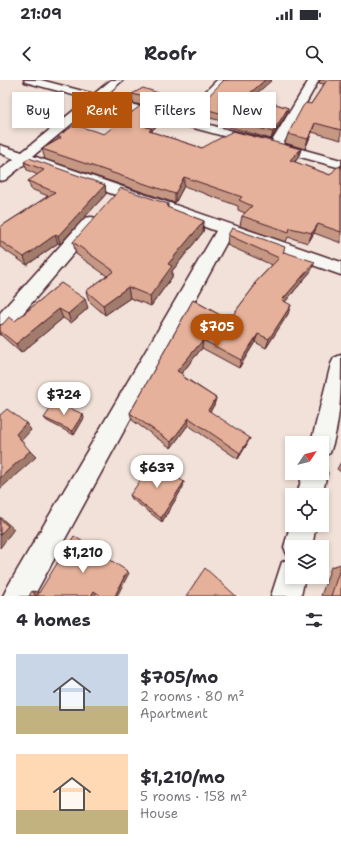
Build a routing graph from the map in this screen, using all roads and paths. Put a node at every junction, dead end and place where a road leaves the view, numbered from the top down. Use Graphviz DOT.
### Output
graph roads {
  1 [pos="29,80"];
  2 [pos="118,80"];
  3 [pos="223,80"];
  4 [pos="314,80"];
  5 [pos="77,92"];
  6 [pos="103,92"];
  7 [pos="210,93"];
  8 [pos="72,117"];
  9 [pos="209,128"];
  10 [pos="276,146"];
  11 [pos="0,149"];
  12 [pos="23,157"];
  13 [pos="341,164"];
  14 [pos="0,177"];
  15 [pos="110,201"];
  16 [pos="226,228"];
  17 [pos="341,269"];
  18 [pos="0,326"];
  19 [pos="341,364"];
  20 [pos="336,408"];
  21 [pos="325,436"];
  22 [pos="289,584"];
  23 [pos="18,596"];
  24 [pos="286,596"];
  1 -- 5 [label="street"];
  2 -- 6 [label="street"];
  3 -- 7 [label="street"];
  4 -- 10 [label="street"];
  8 -- 12 [label="street"];
  9 -- 10 [label="street"];
  10 -- 13 [label="street"];
  11 -- 12 [label="street"];
  12 -- 14 [label="street"];
  12 -- 15 [label="street"];
  15 -- 16 [label="street"];
  15 -- 18 [label="street"];
  16 -- 17 [label="street"];
  16 -- 23 [label="street"];
  19 -- 20 [label="street"];
  20 -- 21 [label="street"];
  22 -- 24 [label="street"];
}
